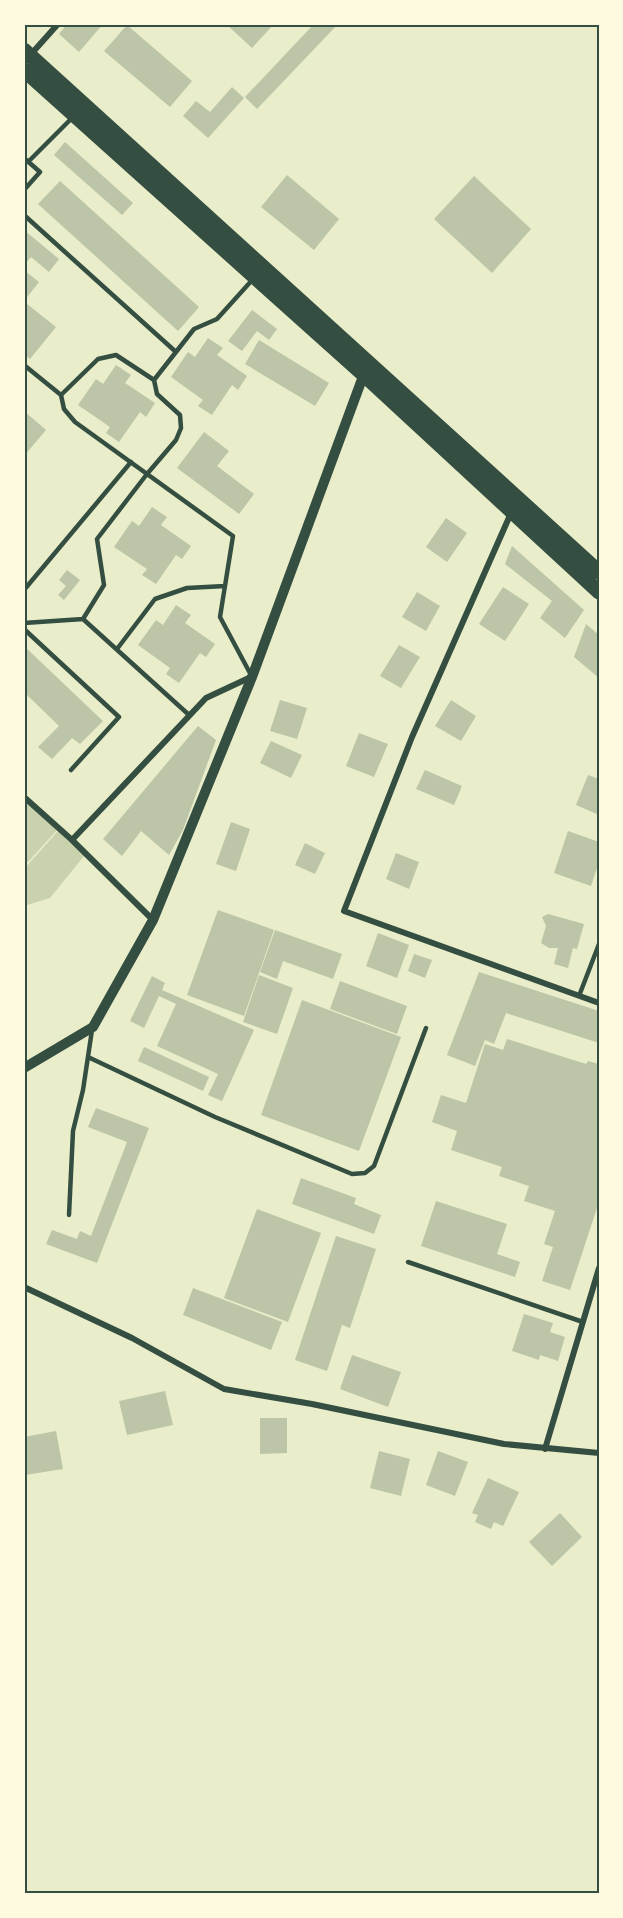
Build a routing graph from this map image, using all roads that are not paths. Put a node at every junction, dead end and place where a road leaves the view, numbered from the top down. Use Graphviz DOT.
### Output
graph roads {
  1 [pos="58,24"];
  2 [pos="26,59"];
  3 [pos="80,110"];
  4 [pos="26,160"];
  5 [pos="24,190"];
  6 [pos="24,214"];
  7 [pos="259,272"];
  8 [pos="176,352"];
  9 [pos="24,365"];
  10 [pos="366,369"];
  11 [pos="154,380"];
  12 [pos="61,395"];
  13 [pos="131,462"];
  14 [pos="147,474"];
  15 [pos="515,505"];
  16 [pos="599,572"];
  17 [pos="225,586"];
  18 [pos="24,590"];
  19 [pos="599,592"];
  20 [pos="83,619"];
  21 [pos="24,623"];
  22 [pos="24,629"];
  23 [pos="117,649"];
  24 [pos="252,677"];
  25 [pos="188,714"];
  26 [pos="71,770"];
  27 [pos="24,797"];
  28 [pos="72,840"];
  29 [pos="153,920"];
  30 [pos="599,944"];
  31 [pos="579,996"];
  32 [pos="599,1004"];
  33 [pos="93,1027"];
  34 [pos="426,1028"];
  35 [pos="88,1057"];
  36 [pos="24,1068"];
  37 [pos="69,1215"];
  38 [pos="408,1262"];
  39 [pos="599,1268"];
  40 [pos="24,1287"];
  41 [pos="583,1322"];
  42 [pos="545,1449"];
  43 [pos="599,1453"];
  1 -- 2 [label="street"];
  2 -- 3 [label="main road"];
  3 -- 4 [label="lane"];
  3 -- 7 [label="main road"];
  4 -- 5 [label="lane"];
  6 -- 8 [label="lane"];
  7 -- 8 [label="lane"];
  7 -- 10 [label="main road"];
  8 -- 11 [label="lane"];
  9 -- 12 [label="lane"];
  10 -- 15 [label="main road"];
  10 -- 24 [label="street"];
  11 -- 12 [label="lane"];
  11 -- 14 [label="lane"];
  12 -- 13 [label="lane"];
  13 -- 14 [label="lane"];
  13 -- 18 [label="lane"];
  14 -- 17 [label="lane"];
  14 -- 20 [label="lane"];
  15 -- 16 [label="main road"];
  15 -- 19 [label="main road"];
  15 -- 31 [label="street"];
  17 -- 23 [label="lane"];
  17 -- 24 [label="lane"];
  20 -- 21 [label="lane"];
  20 -- 23 [label="lane"];
  22 -- 26 [label="lane"];
  23 -- 25 [label="lane"];
  24 -- 25 [label="street"];
  24 -- 29 [label="street"];
  25 -- 28 [label="street"];
  27 -- 28 [label="street"];
  28 -- 29 [label="street"];
  29 -- 33 [label="street"];
  30 -- 31 [label="lane"];
  31 -- 32 [label="street"];
  33 -- 35 [label="lane"];
  33 -- 36 [label="street"];
  34 -- 35 [label="lane"];
  35 -- 37 [label="lane"];
  38 -- 41 [label="lane"];
  39 -- 41 [label="street"];
  40 -- 42 [label="street"];
  41 -- 42 [label="street"];
  42 -- 43 [label="street"];
}
